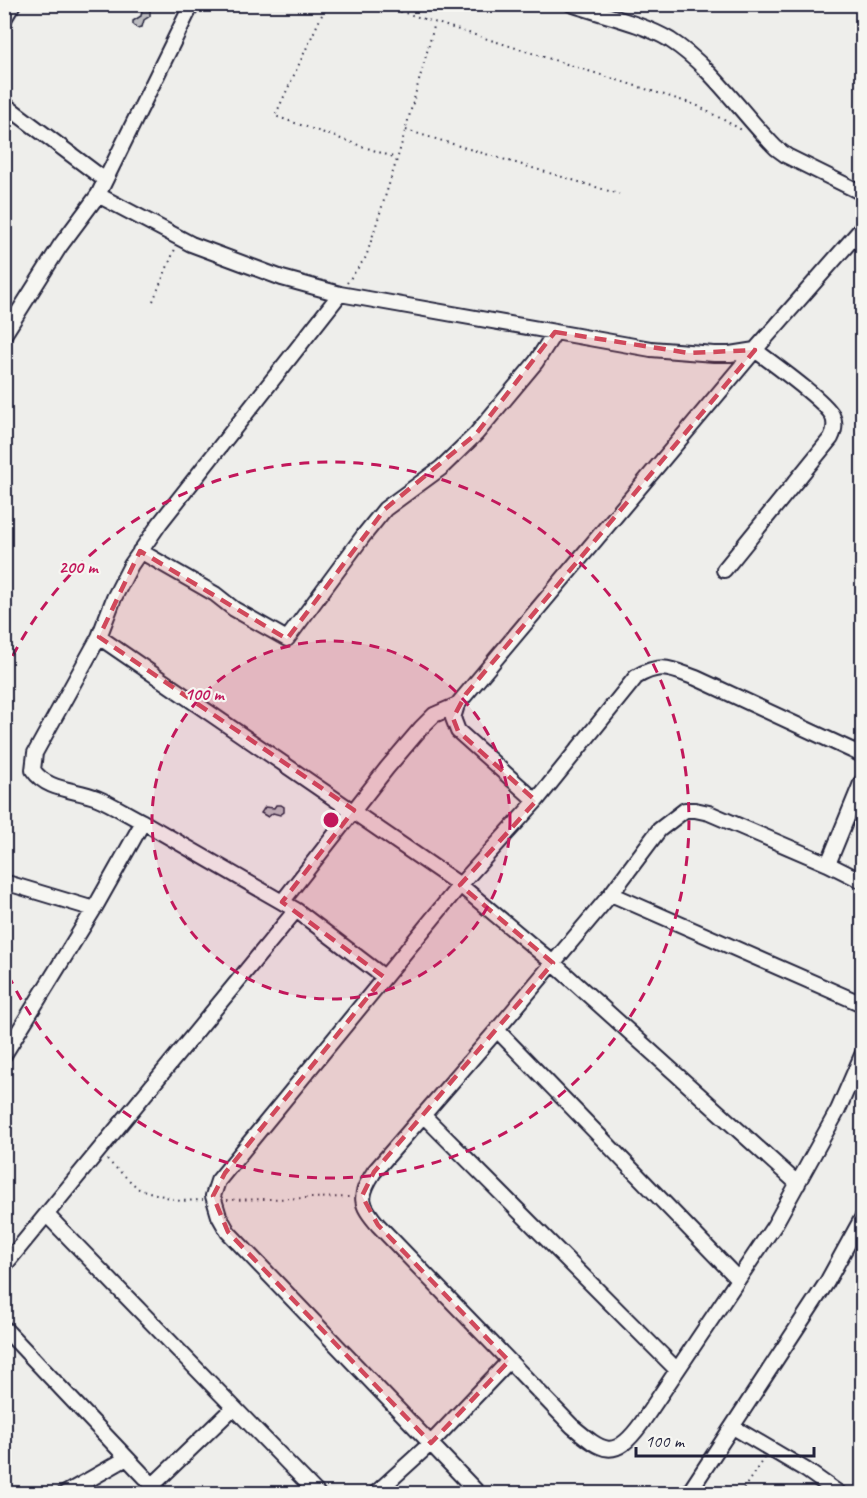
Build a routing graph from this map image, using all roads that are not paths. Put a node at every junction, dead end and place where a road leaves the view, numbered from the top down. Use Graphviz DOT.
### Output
graph roads {
  1 [pos="13,4"];
  2 [pos="192,4"];
  3 [pos="571,4"];
  4 [pos="4,19"];
  5 [pos="4,104"];
  6 [pos="105,180"];
  7 [pos="862,193"];
  8 [pos="98,195"];
  9 [pos="862,228"];
  10 [pos="340,294"];
  11 [pos="555,332"];
  12 [pos="4,335"];
  13 [pos="755,350"];
  14 [pos="140,551"];
  15 [pos="724,570"];
  16 [pos="99,637"];
  17 [pos="457,705"];
  18 [pos="862,755"];
  19 [pos="862,781"];
  20 [pos="536,801"];
  21 [pos="354,810"];
  22 [pos="143,822"];
  23 [pos="828,864"];
  24 [pos="862,880"];
  25 [pos="4,882"];
  26 [pos="460,885"];
  27 [pos="610,894"];
  28 [pos="282,902"];
  29 [pos="94,909"];
  30 [pos="296,910"];
  31 [pos="553,963"];
  32 [pos="384,977"];
  33 [pos="862,1004"];
  34 [pos="497,1030"];
  35 [pos="4,1055"];
  36 [pos="862,1055"];
  37 [pos="423,1115"];
  38 [pos="798,1184"];
  39 [pos="47,1215"];
  40 [pos="862,1218"];
  41 [pos="4,1266"];
  42 [pos="738,1279"];
  43 [pos="4,1328"];
  44 [pos="509,1361"];
  45 [pos="676,1370"];
  46 [pos="233,1408"];
  47 [pos="733,1427"];
  48 [pos="431,1443"];
  49 [pos="127,1458"];
  50 [pos="157,1489"];
  51 [pos="64,1494"];
  52 [pos="318,1494"];
  53 [pos="375,1494"];
  54 [pos="479,1494"];
  55 [pos="688,1494"];
  56 [pos="840,1494"];
  1 -- 4 [label="street"];
  2 -- 6 [label="street"];
  3 -- 7 [label="street"];
  5 -- 6 [label="street"];
  6 -- 8 [label="street"];
  8 -- 10 [label="street"];
  8 -- 12 [label="street"];
  9 -- 13 [label="street"];
  10 -- 11 [label="street"];
  10 -- 14 [label="street"];
  11 -- 13 [label="street"];
  11 -- 14 [label="street"];
  13 -- 15 [label="street"];
  13 -- 17 [label="street"];
  14 -- 16 [label="street"];
  16 -- 21 [label="street"];
  16 -- 22 [label="street"];
  17 -- 20 [label="street"];
  17 -- 21 [label="street"];
  18 -- 20 [label="street"];
  19 -- 23 [label="street"];
  20 -- 26 [label="street"];
  21 -- 26 [label="street"];
  21 -- 28 [label="street"];
  22 -- 28 [label="street"];
  22 -- 29 [label="street"];
  23 -- 24 [label="street"];
  23 -- 27 [label="street"];
  25 -- 29 [label="street"];
  26 -- 31 [label="street"];
  26 -- 32 [label="street"];
  27 -- 31 [label="street"];
  27 -- 33 [label="street"];
  28 -- 30 [label="street"];
  29 -- 35 [label="street"];
  30 -- 32 [label="street"];
  30 -- 39 [label="street"];
  31 -- 34 [label="street"];
  31 -- 38 [label="street"];
  32 -- 48 [label="street"];
  34 -- 37 [label="street"];
  34 -- 42 [label="street"];
  36 -- 38 [label="street"];
  37 -- 44 [label="street"];
  37 -- 45 [label="street"];
  38 -- 42 [label="street"];
  39 -- 41 [label="street"];
  39 -- 46 [label="street"];
  40 -- 47 [label="street"];
  42 -- 45 [label="street"];
  43 -- 49 [label="street"];
  44 -- 45 [label="street"];
  44 -- 48 [label="street"];
  46 -- 50 [label="street"];
  46 -- 52 [label="street"];
  47 -- 55 [label="street"];
  47 -- 56 [label="street"];
  48 -- 53 [label="street"];
  48 -- 54 [label="street"];
  49 -- 50 [label="street"];
  49 -- 51 [label="street"];
}
